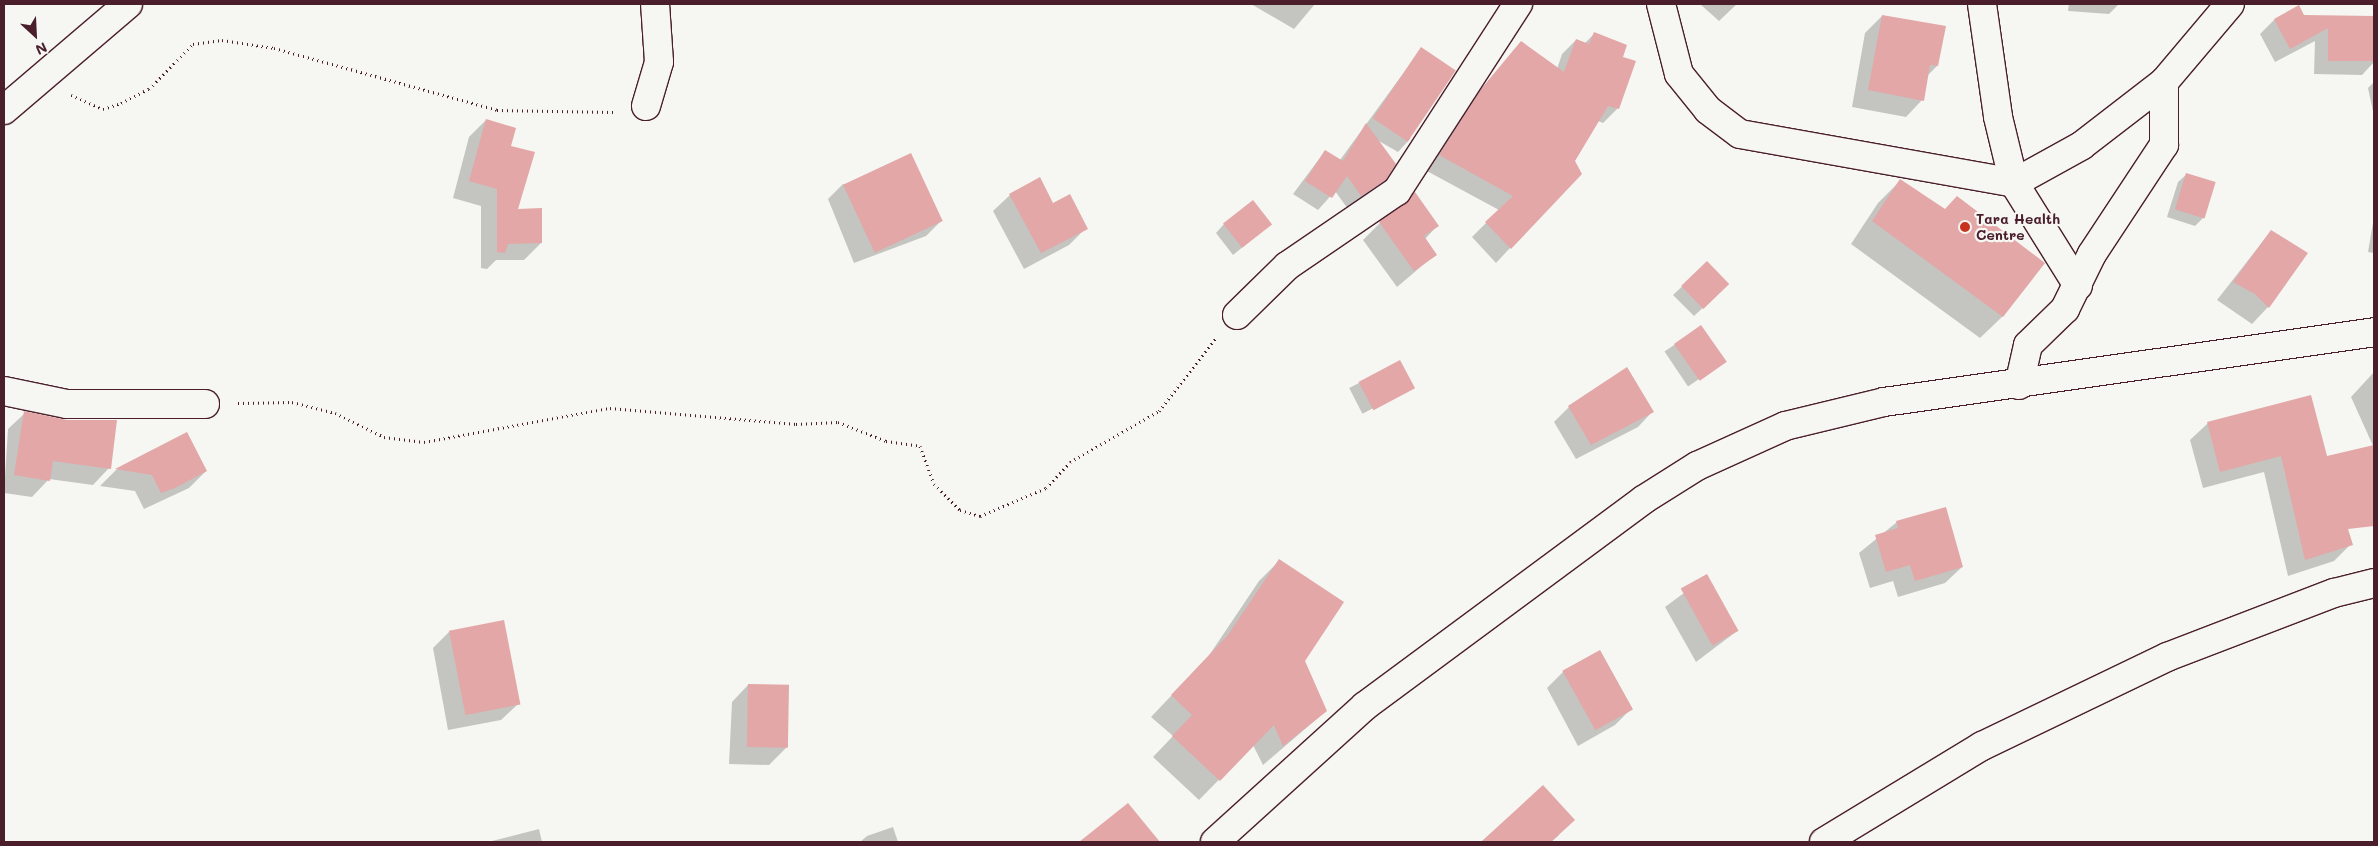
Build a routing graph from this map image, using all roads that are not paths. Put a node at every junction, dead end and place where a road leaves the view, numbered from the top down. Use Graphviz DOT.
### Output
graph roads {
  1 [pos="128,4"];
  2 [pos="655,4"];
  3 [pos="1518,4"];
  4 [pos="1661,4"];
  5 [pos="1982,4"];
  6 [pos="2230,4"];
  7 [pos="2164,82"];
  8 [pos="646,106"];
  9 [pos="4,110"];
  10 [pos="2014,183"];
  11 [pos="2078,286"];
  12 [pos="1236,315"];
  13 [pos="2374,332"];
  14 [pos="2019,385"];
  15 [pos="4,391"];
  16 [pos="205,404"];
  17 [pos="2374,583"];
  18 [pos="1215,842"];
  19 [pos="1824,842"];
  1 -- 9 [label="street"];
  2 -- 8 [label="street"];
  3 -- 12 [label="street"];
  4 -- 10 [label="street"];
  5 -- 10 [label="street"];
  6 -- 7 [label="street"];
  7 -- 10 [label="street"];
  7 -- 11 [label="street"];
  10 -- 11 [label="street"];
  11 -- 14 [label="street"];
  13 -- 14 [label="street"];
  14 -- 18 [label="street"];
  15 -- 16 [label="street"];
  17 -- 19 [label="street"];
}
